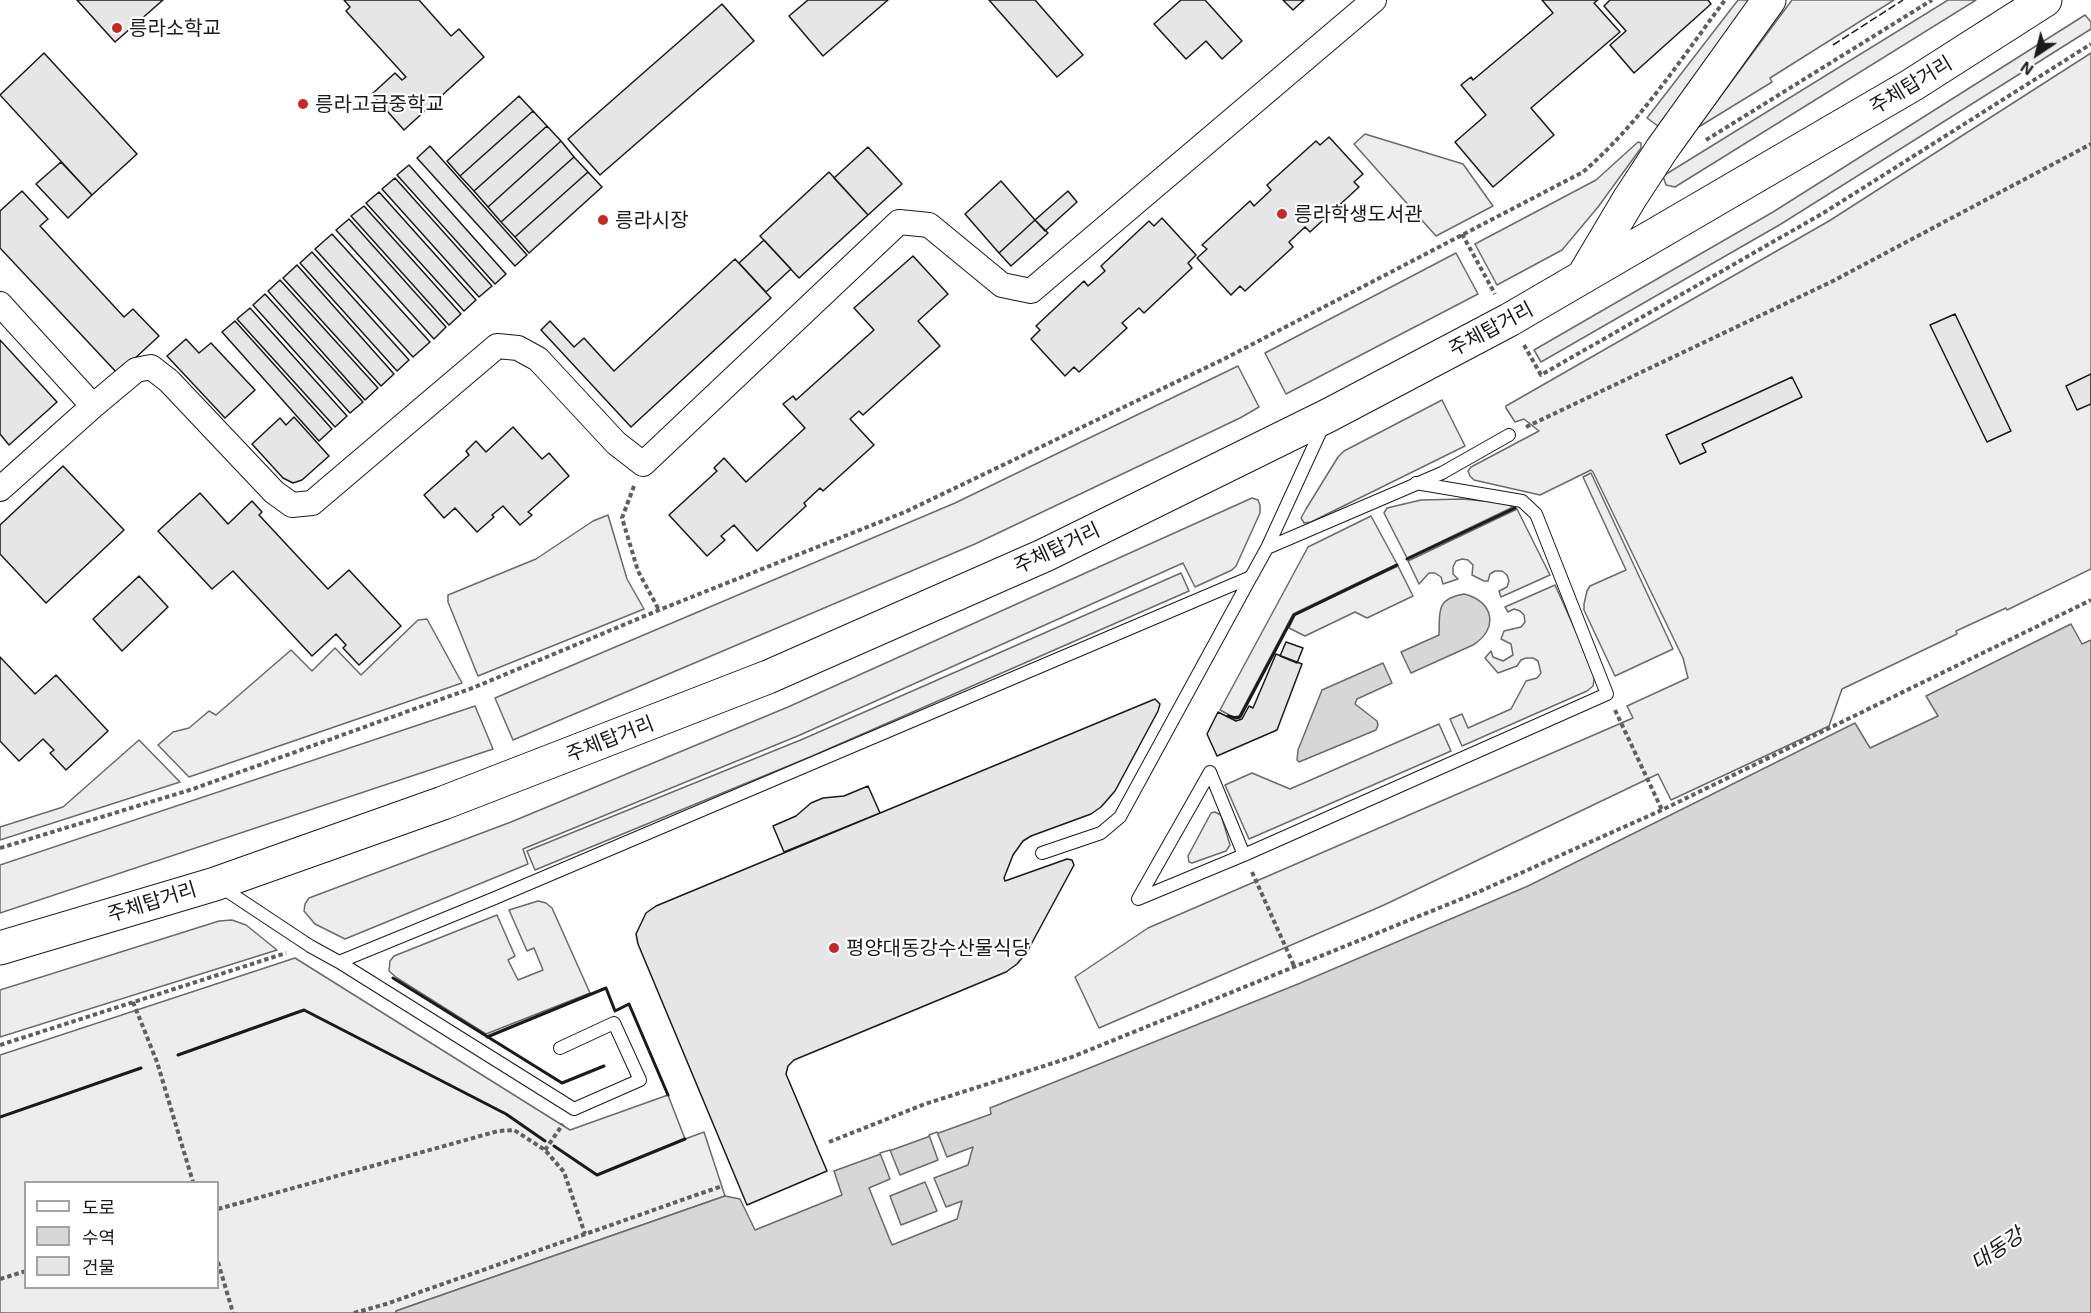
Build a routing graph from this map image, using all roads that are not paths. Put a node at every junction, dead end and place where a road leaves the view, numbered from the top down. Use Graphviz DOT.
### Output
graph roads {
  1 [pos="1374,0"];
  2 [pos="1769,0"];
  3 [pos="2045,0"];
  4 [pos="1582,279"];
  5 [pos="0,304"];
  6 [pos="93,406"];
  7 [pos="1329,415"];
  8 [pos="1509,435"];
  9 [pos="1416,483"];
  10 [pos="0,489"];
  11 [pos="1267,548"];
  12 [pos="1251,577"];
  13 [pos="1042,853"];
  14 [pos="1244,855"];
  15 [pos="215,884"];
  16 [pos="0,948"];
  17 [pos="339,962"];
  18 [pos="560,1048"];
  1 -- 6 [label="street"];
  2 -- 4 [label="main road"];
  3 -- 4 [label="main road, 주체탑거리"];
  4 -- 7 [label="main road, 주체탑거리"];
  5 -- 6 [label="street"];
  6 -- 10 [label="street"];
  7 -- 11 [label="lane"];
  7 -- 15 [label="main road, 주체탑거리"];
  8 -- 9 [label="lane"];
  9 -- 11 [label="lane"];
  9 -- 14 [label="lane"];
  11 -- 12 [label="lane"];
  12 -- 13 [label="lane"];
  12 -- 17 [label="lane"];
  14 -- 14 [label="lane"];
  15 -- 16 [label="main road, 주체탑거리"];
  15 -- 17 [label="lane"];
  17 -- 18 [label="lane"];
}
